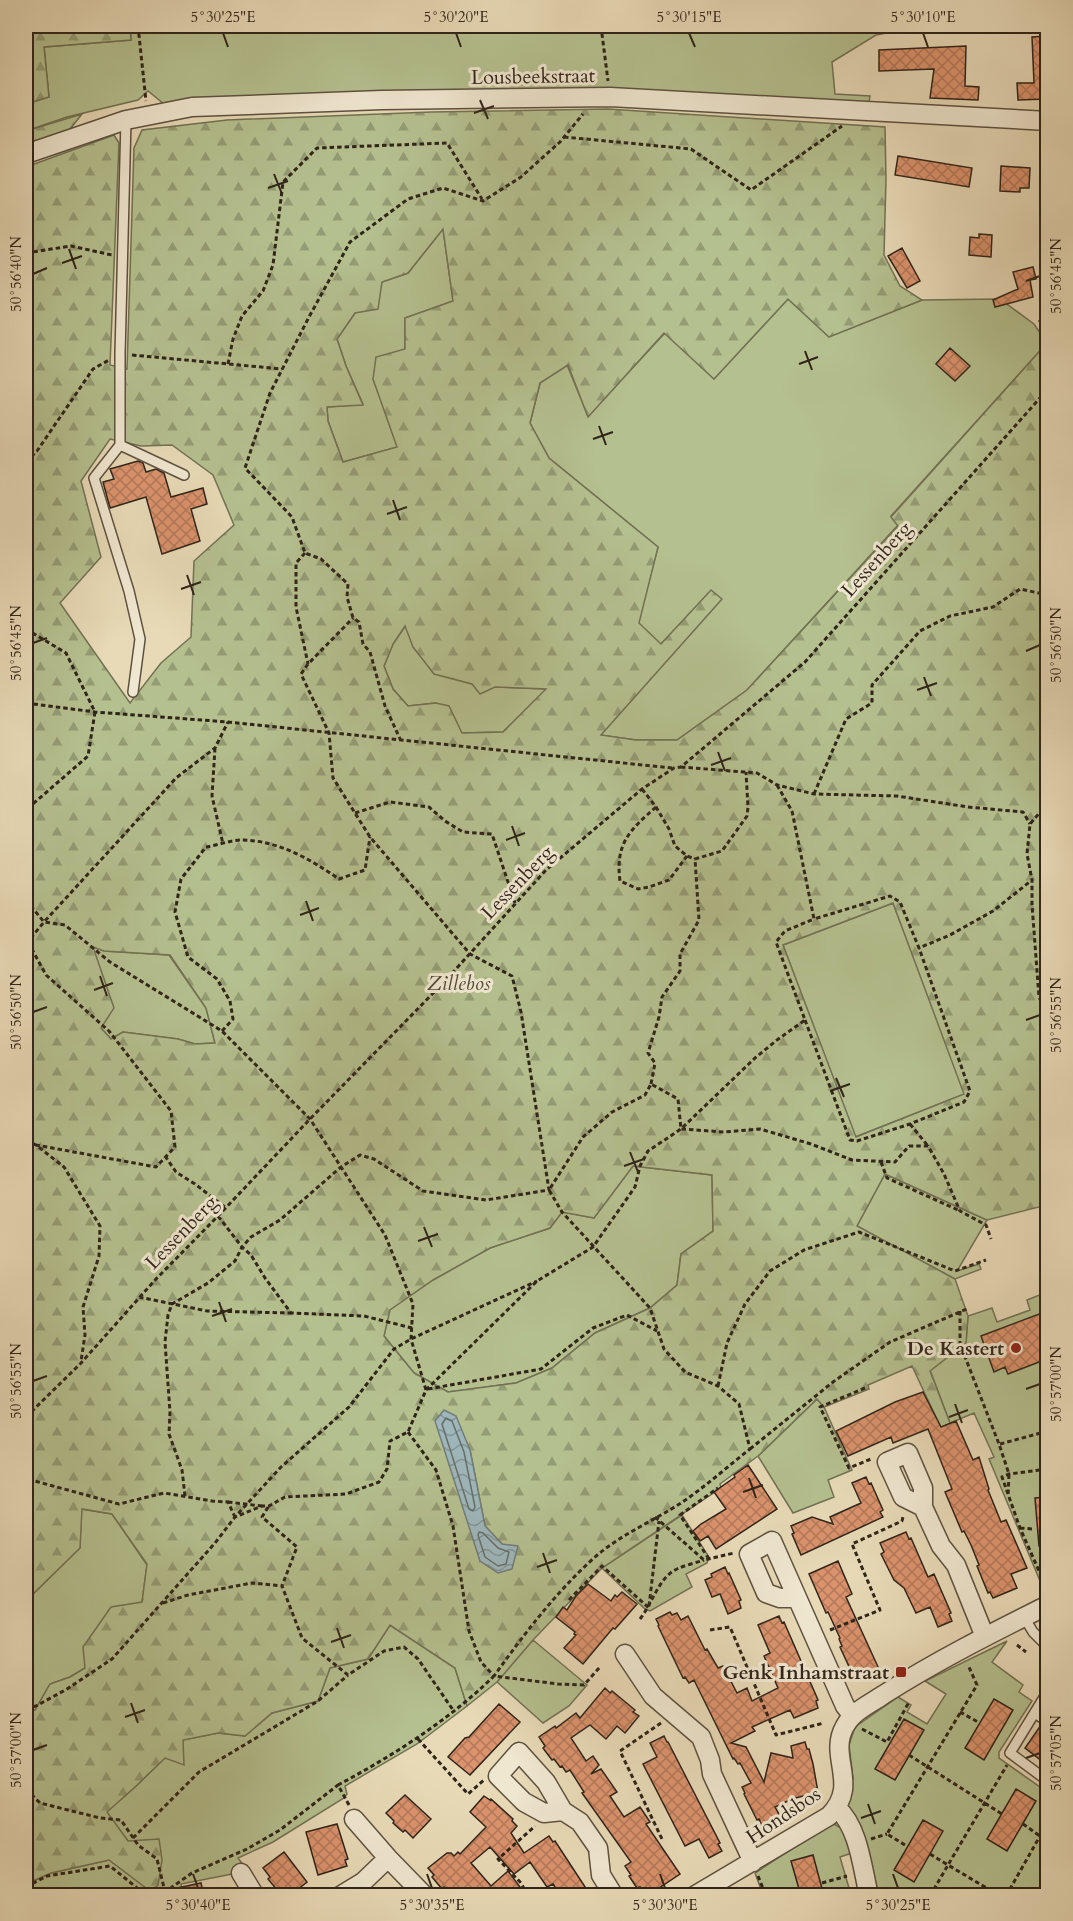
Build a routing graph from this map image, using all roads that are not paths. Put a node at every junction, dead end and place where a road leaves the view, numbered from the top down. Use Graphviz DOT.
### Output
graph roads {
  1 [pos="126,120"];
  2 [pos="1047,121"];
  3 [pos="26,154"];
  4 [pos="120,445"];
  5 [pos="184,475"];
  6 [pos="133,692"];
  7 [pos="922,1507"];
  8 [pos="797,1598"];
  9 [pos="1047,1605"];
  10 [pos="1024,1617"];
  11 [pos="985,1637"];
  12 [pos="1047,1647"];
  13 [pos="625,1654"];
  14 [pos="1047,1691"];
  15 [pos="1035,1713"];
  16 [pos="857,1722"];
  17 [pos="1047,1722"];
  18 [pos="1047,1781"];
  19 [pos="837,1808"];
  20 [pos="562,1811"];
  21 [pos="353,1817"];
  22 [pos="388,1858"];
  23 [pos="754,1865"];
  24 [pos="241,1873"];
  25 [pos="255,1896"];
  26 [pos="340,1896"];
  27 [pos="425,1896"];
  28 [pos="614,1896"];
  29 [pos="694,1896"];
  30 [pos="869,1896"];
  1 -- 2 [label="street, Lousbeekstraat"];
  1 -- 3 [label="street, Lousbeekstraat"];
  1 -- 4 [label="lane"];
  4 -- 5 [label="lane"];
  4 -- 6 [label="lane"];
  7 -- 11 [label="street"];
  8 -- 16 [label="street"];
  9 -- 10 [label="street"];
  10 -- 11 [label="street"];
  10 -- 12 [label="lane"];
  11 -- 16 [label="street"];
  13 -- 23 [label="street"];
  14 -- 15 [label="lane"];
  15 -- 17 [label="lane"];
  15 -- 18 [label="lane"];
  16 -- 19 [label="street, Hondsbos"];
  19 -- 23 [label="street, Hondsbos"];
  19 -- 30 [label="street"];
  20 -- 28 [label="street"];
  21 -- 22 [label="street"];
  22 -- 26 [label="street"];
  22 -- 27 [label="street"];
  23 -- 29 [label="street, Hondsbos"];
  24 -- 25 [label="street"];
}
